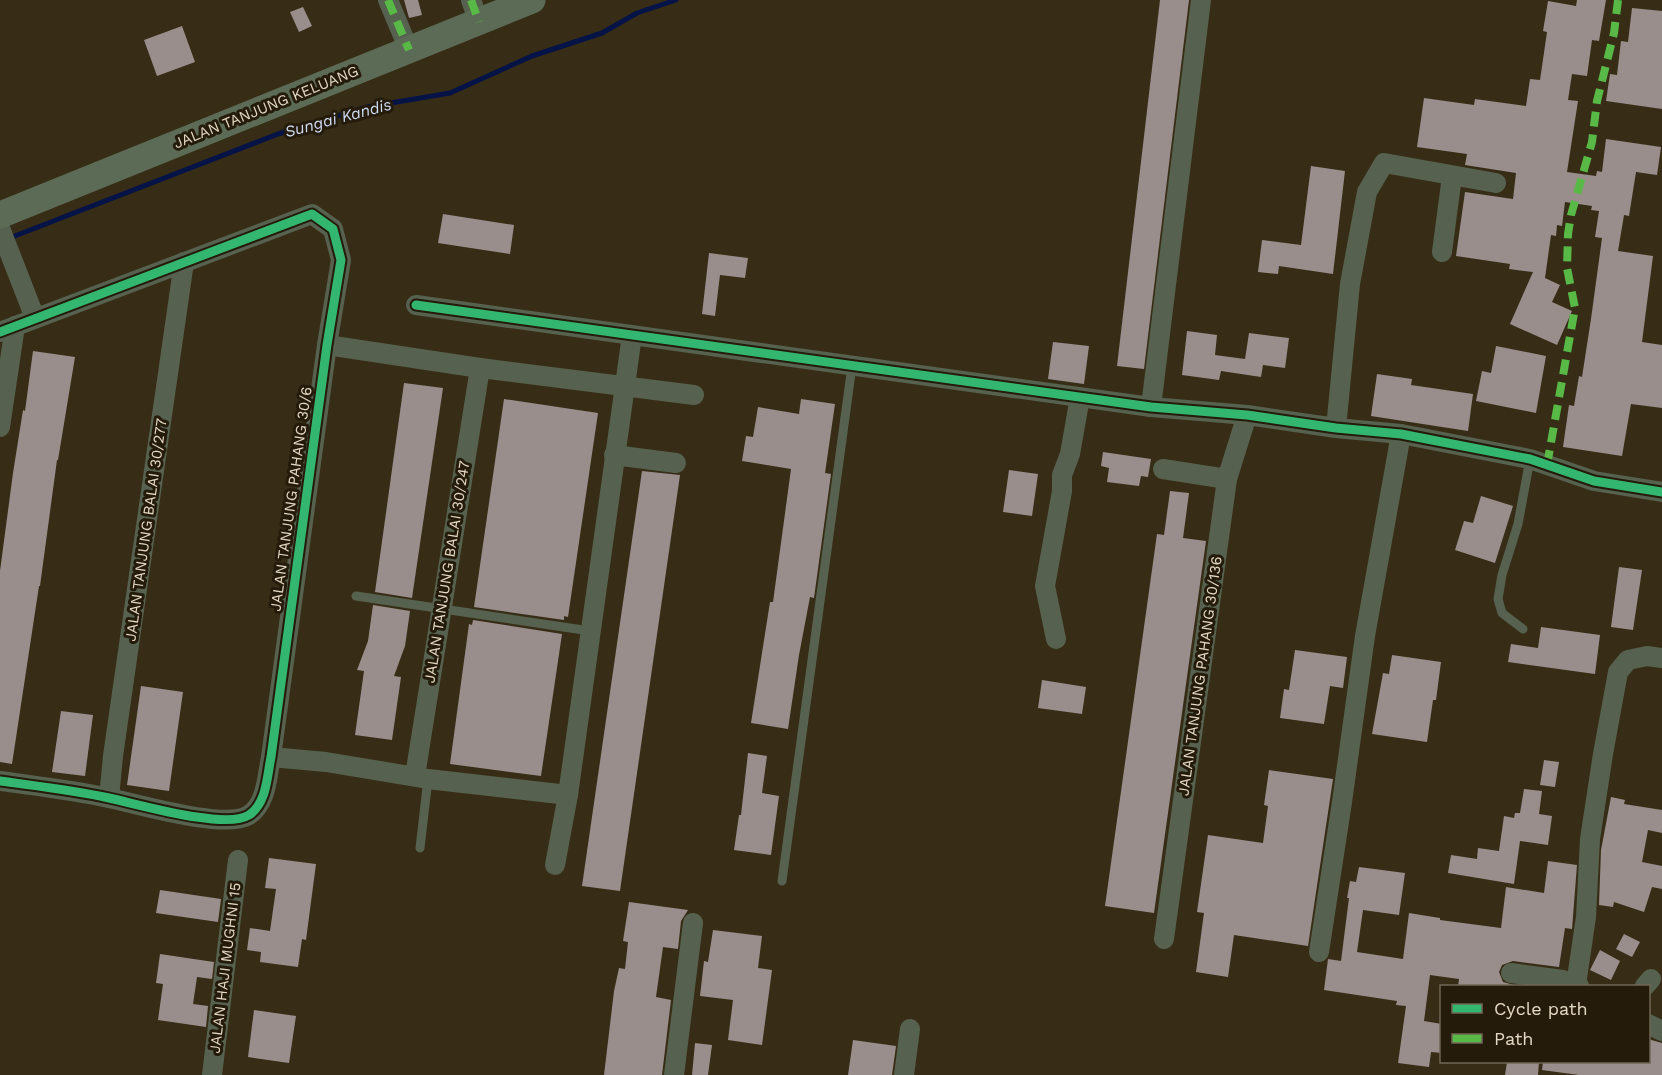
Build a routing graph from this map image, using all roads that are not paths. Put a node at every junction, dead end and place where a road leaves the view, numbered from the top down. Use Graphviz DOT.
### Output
graph roads {
  1 [pos="388,0"];
  2 [pos="532,0"];
  3 [pos="1201,0"];
  4 [pos="475,10"];
  5 [pos="404,36"];
  6 [pos="1452,176"];
  7 [pos="1496,183"];
  8 [pos="2,231"];
  9 [pos="1442,252"];
  10 [pos="184,262"];
  11 [pos="416,306"];
  12 [pos="35,318"];
  13 [pos="7,329"];
  14 [pos="632,335"];
  15 [pos="327,345"];
  16 [pos="852,366"];
  17 [pos="480,368"];
  18 [pos="624,386"];
  19 [pos="694,395"];
  20 [pos="1080,397"];
  21 [pos="1151,407"];
  22 [pos="1247,415"];
  23 [pos="0,427"];
  24 [pos="1336,428"];
  25 [pos="1401,434"];
  26 [pos="614,455"];
  27 [pos="1530,459"];
  28 [pos="676,463"];
  29 [pos="1163,469"];
  30 [pos="1227,479"];
  31 [pos="1662,492"];
  32 [pos="356,596"];
  33 [pos="441,609"];
  34 [pos="1523,629"];
  35 [pos="590,631"];
  36 [pos="1056,639"];
  37 [pos="1662,658"];
  38 [pos="271,757"];
  39 [pos="422,778"];
  40 [pos="0,781"];
  41 [pos="568,795"];
  42 [pos="109,798"];
  43 [pos="420,848"];
  44 [pos="238,860"];
  45 [pos="555,865"];
  46 [pos="782,881"];
  47 [pos="693,923"];
  48 [pos="1164,939"];
  49 [pos="1319,952"];
  50 [pos="1511,973"];
  51 [pos="1576,985"];
  52 [pos="1578,985"];
  53 [pos="910,1029"];
  54 [pos="212,1075"];
  55 [pos="674,1075"];
  56 [pos="904,1075"];
  1 -- 5 [label="street"];
  2 -- 4 [label="main road, JALAN TANJUNG KELUANG"];
  3 -- 21 [label="street"];
  4 -- 5 [label="main road, JALAN TANJUNG KELUANG"];
  5 -- 8 [label="main road, JALAN TANJUNG KELUANG"];
  6 -- 7 [label="street"];
  6 -- 9 [label="street"];
  6 -- 24 [label="street"];
  8 -- 12 [label="street"];
  10 -- 12 [label="street"];
  10 -- 15 [label="street, JALAN TANJUNG PAHANG 30/6"];
  10 -- 42 [label="street, JALAN TANJUNG BALAI 30/277"];
  11 -- 14 [label="street"];
  12 -- 13 [label="street"];
  13 -- 23 [label="street"];
  14 -- 16 [label="street"];
  14 -- 18 [label="street"];
  15 -- 17 [label="street"];
  15 -- 38 [label="street, JALAN TANJUNG PAHANG 30/6"];
  16 -- 20 [label="street"];
  16 -- 46 [label="lane"];
  17 -- 18 [label="street"];
  17 -- 33 [label="street, JALAN TANJUNG BALAI 30/247"];
  18 -- 19 [label="street"];
  18 -- 26 [label="street"];
  20 -- 21 [label="street"];
  20 -- 36 [label="street"];
  21 -- 22 [label="street"];
  22 -- 24 [label="street"];
  22 -- 30 [label="street, JALAN TANJUNG PAHANG 30/136"];
  24 -- 25 [label="street"];
  25 -- 27 [label="street"];
  25 -- 49 [label="street"];
  26 -- 28 [label="street"];
  26 -- 35 [label="street"];
  27 -- 31 [label="street"];
  27 -- 34 [label="lane"];
  29 -- 30 [label="street"];
  30 -- 48 [label="street, JALAN TANJUNG PAHANG 30/136"];
  32 -- 33 [label="lane"];
  33 -- 35 [label="lane"];
  33 -- 39 [label="street, JALAN TANJUNG BALAI 30/247"];
  35 -- 41 [label="street"];
  37 -- 52 [label="street"];
  38 -- 39 [label="street"];
  38 -- 42 [label="street, JALAN TANJUNG PAHANG 30/6"];
  39 -- 41 [label="street"];
  39 -- 43 [label="lane"];
  40 -- 42 [label="street"];
  41 -- 45 [label="street"];
  44 -- 54 [label="street, JALAN HAJI MUGHNI 15"];
  47 -- 55 [label="street"];
  50 -- 51 [label="street"];
  53 -- 56 [label="street"];
}
